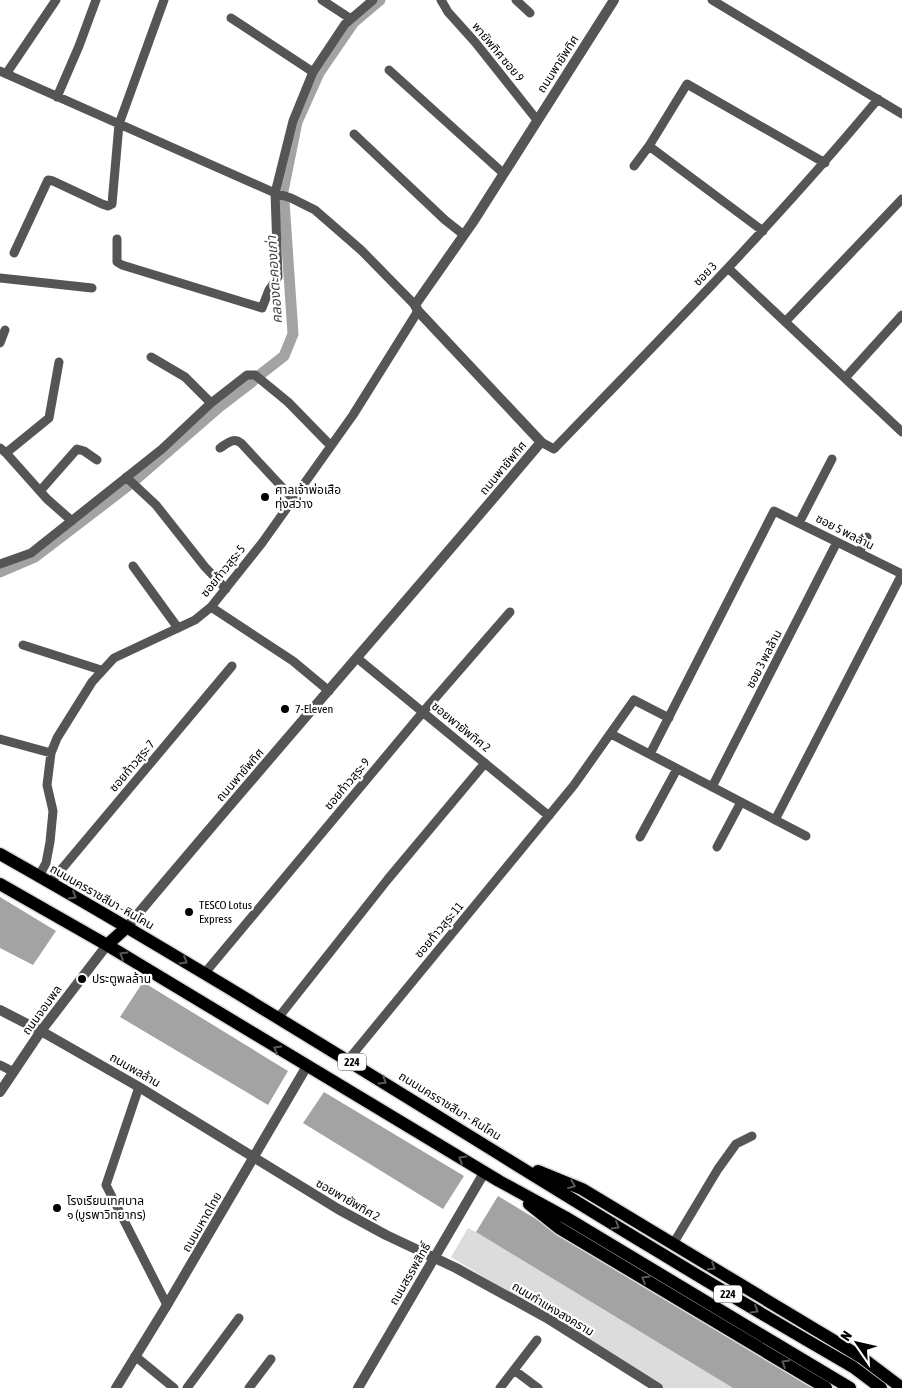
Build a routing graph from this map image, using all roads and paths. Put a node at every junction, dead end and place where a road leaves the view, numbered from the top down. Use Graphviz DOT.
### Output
graph roads {
  1 [pos="56,0"];
  2 [pos="96,0"];
  3 [pos="164,0"];
  4 [pos="322,0"];
  5 [pos="373,0"];
  6 [pos="441,0"];
  7 [pos="516,0"];
  8 [pos="614,0"];
  9 [pos="712,0"];
  10 [pos="530,13"];
  11 [pos="231,18"];
  12 [pos="351,20"];
  13 [pos="389,70"];
  14 [pos="3,72"];
  15 [pos="313,72"];
  16 [pos="58,97"];
  17 [pos="878,99"];
  18 [pos="902,114"];
  19 [pos="537,120"];
  20 [pos="119,124"];
  21 [pos="354,134"];
  22 [pos="648,146"];
  23 [pos="825,163"];
  24 [pos="634,166"];
  25 [pos="503,173"];
  26 [pos="276,193"];
  27 [pos="902,199"];
  28 [pos="763,231"];
  29 [pos="464,236"];
  30 [pos="117,239"];
  31 [pos="14,253"];
  32 [pos="728,268"];
  33 [pos="0,278"];
  34 [pos="92,288"];
  35 [pos="417,308"];
  36 [pos="902,314"];
  37 [pos="784,322"];
  38 [pos="6,330"];
  39 [pos="0,343"];
  40 [pos="151,357"];
  41 [pos="59,362"];
  42 [pos="845,378"];
  43 [pos="211,403"];
  44 [pos="902,432"];
  45 [pos="540,442"];
  46 [pos="331,446"];
  47 [pos="220,448"];
  48 [pos="3,451"];
  49 [pos="832,459"];
  50 [pos="97,460"];
  51 [pos="126,478"];
  52 [pos="40,491"];
  53 [pos="294,499"];
  54 [pos="72,521"];
  55 [pos="799,523"];
  56 [pos="867,537"];
  57 [pos="837,542"];
  58 [pos="859,553"];
  59 [pos="0,564"];
  60 [pos="133,566"];
  61 [pos="226,588"];
  62 [pos="211,607"];
  63 [pos="510,612"];
  64 [pos="178,628"];
  65 [pos="23,645"];
  66 [pos="357,658"];
  67 [pos="232,666"];
  68 [pos="101,670"];
  69 [pos="329,691"];
  70 [pos="423,712"];
  71 [pos="669,718"];
  72 [pos="611,734"];
  73 [pos="0,738"];
  74 [pos="51,752"];
  75 [pos="650,754"];
  76 [pos="485,763"];
  77 [pos="677,769"];
  78 [pos="712,787"];
  79 [pos="740,802"];
  80 [pos="549,816"];
  81 [pos="775,820"];
  82 [pos="806,836"];
  83 [pos="640,837"];
  84 [pos="717,847"];
  85 [pos="0,854"];
  86 [pos="45,879"];
  87 [pos="0,884"];
  88 [pos="126,928"];
  89 [pos="107,945"];
  90 [pos="204,974"];
  91 [pos="0,1010"];
  92 [pos="278,1018"];
  93 [pos="42,1031"];
  94 [pos="348,1060"];
  95 [pos="0,1065"];
  96 [pos="307,1066"];
  97 [pos="14,1072"];
  98 [pos="139,1086"];
  99 [pos="0,1092"];
  100 [pos="752,1136"];
  101 [pos="254,1157"];
  102 [pos="510,1160"];
  103 [pos="484,1173"];
  104 [pos="499,1181"];
  105 [pos="673,1244"];
  106 [pos="433,1258"];
  107 [pos="167,1305"];
  108 [pos="239,1318"];
  109 [pos="537,1340"];
  110 [pos="135,1356"];
  111 [pos="272,1359"];
  112 [pos="514,1370"];
  113 [pos="116,1388"];
  114 [pos="174,1388"];
  115 [pos="187,1388"];
  116 [pos="249,1388"];
  117 [pos="358,1388"];
  118 [pos="500,1388"];
  119 [pos="538,1388"];
  120 [pos="658,1388"];
  121 [pos="826,1388"];
  122 [pos="850,1388"];
  123 [pos="881,1388"];
  124 [pos="902,1388"];
  1 -- 14 [label="street"];
  2 -- 16 [label="street"];
  3 -- 20 [label="street"];
  4 -- 12 [label="street"];
  5 -- 12 [label="street"];
  6 -- 19 [label="street, พายัพทิศ ซอย 9"];
  7 -- 10 [label="street"];
  8 -- 19 [label="street, ถนนพายัพทิศ"];
  9 -- 17 [label="street"];
  11 -- 15 [label="street"];
  12 -- 15 [label="street"];
  13 -- 25 [label="street"];
  14 -- 16 [label="street"];
  15 -- 26 [label="street"];
  16 -- 20 [label="street"];
  17 -- 18 [label="street"];
  17 -- 23 [label="street, ซอย 3"];
  19 -- 25 [label="street, ถนนพายัพทิศ"];
  20 -- 26 [label="street"];
  20 -- 31 [label="street"];
  21 -- 29 [label="street"];
  22 -- 23 [label="street"];
  22 -- 24 [label="street"];
  22 -- 28 [label="street"];
  23 -- 28 [label="street, ซอย 3"];
  25 -- 29 [label="street, ถนนพายัพทิศ"];
  26 -- 30 [label="street"];
  26 -- 35 [label="street"];
  27 -- 37 [label="street"];
  28 -- 32 [label="street, ซอย 3"];
  29 -- 35 [label="street, ถนนพายัพทิศ"];
  32 -- 37 [label="street"];
  32 -- 45 [label="street, ซอย 3"];
  33 -- 34 [label="street"];
  35 -- 45 [label="street, ถนนพายัพทิศ"];
  35 -- 46 [label="street, ซอยท้าวสุระ 5"];
  36 -- 42 [label="street"];
  37 -- 42 [label="street"];
  38 -- 39 [label="street"];
  40 -- 43 [label="street"];
  41 -- 48 [label="street"];
  42 -- 44 [label="street"];
  43 -- 46 [label="street"];
  43 -- 51 [label="street"];
  45 -- 66 [label="street, ถนนพายัพทิศ"];
  46 -- 53 [label="street, ซอยท้าวสุระ 5"];
  47 -- 53 [label="street"];
  48 -- 52 [label="street"];
  49 -- 55 [label="street"];
  50 -- 52 [label="street"];
  51 -- 54 [label="street"];
  51 -- 61 [label="street"];
  52 -- 54 [label="street"];
  53 -- 61 [label="street, ซอยท้าวสุระ 5"];
  54 -- 59 [label="street"];
  55 -- 57 [label="street, ซอย 5 พลล้าน"];
  55 -- 71 [label="street, ซอย 5 พลล้าน"];
  56 -- 58 [label="street"];
  57 -- 58 [label="street, ซอย 5 พลล้าน"];
  57 -- 78 [label="street, ซอย 3 พลล้าน"];
  58 -- 81 [label="street, ซอย 5 พลล้าน"];
  60 -- 64 [label="street"];
  61 -- 62 [label="street, ซอยท้าวสุระ 5"];
  62 -- 64 [label="street, ซอยท้าวสุระ 5"];
  62 -- 69 [label="street"];
  63 -- 70 [label="street, ซอยท้าวสุระ 9"];
  64 -- 68 [label="street, ซอยท้าวสุระ 5"];
  65 -- 68 [label="street"];
  66 -- 69 [label="street, ถนนพายัพทิศ"];
  66 -- 70 [label="street, ซอยพายัพทิศ 2"];
  67 -- 86 [label="street, ซอยท้าวสุระ 7"];
  68 -- 74 [label="street, ซอยท้าวสุระ 5"];
  69 -- 88 [label="street, ถนนพายัพทิศ"];
  70 -- 76 [label="street, ซอยพายัพทิศ 2"];
  70 -- 90 [label="street, ซอยท้าวสุระ 9"];
  71 -- 72 [label="street, ซอยท้าวสุระ 11"];
  71 -- 75 [label="street, ซอย 5 พลล้าน"];
  72 -- 75 [label="street"];
  72 -- 80 [label="street, ซอยท้าวสุระ 11"];
  73 -- 74 [label="street"];
  74 -- 86 [label="street, ซอยท้าวสุระ 5"];
  75 -- 77 [label="street"];
  76 -- 80 [label="street, ซอยพายัพทิศ 2"];
  76 -- 92 [label="street"];
  77 -- 78 [label="street"];
  77 -- 83 [label="street"];
  78 -- 79 [label="street"];
  79 -- 81 [label="street"];
  79 -- 84 [label="street"];
  80 -- 94 [label="street, ซอยท้าวสุระ 11"];
  81 -- 82 [label="street"];
  85 -- 86 [label="main road, ถนนนครราชสีมา - หินโคน / 224"];
  86 -- 88 [label="main road, ถนนนครราชสีมา - หินโคน / 224, one-way"];
  87 -- 89 [label="main road"];
  88 -- 89 [label="main road"];
  88 -- 90 [label="main road, ถนนนครราชสีมา - หินโคน / 224, one-way"];
  89 -- 93 [label="street, ถนนจอมพล"];
  96 -- 89 [label="main road, one-way"];
  90 -- 92 [label="main road, ถนนนครราชสีมา - หินโคน / 224"];
  91 -- 93 [label="street, ถนนพลล้าน"];
  92 -- 94 [label="main road, ถนนนครราชสีมา - หินโคน / 224"];
  93 -- 97 [label="street, ถนนจอมพล"];
  93 -- 98 [label="street, ถนนพลล้าน"];
  94 -- 102 [label="main road, ถนนนครราชสีมา - หินโคน / 224, one-way"];
  95 -- 97 [label="street"];
  96 -- 101 [label="street, ถนนมหาดไทย"];
  103 -- 96 [label="main road, one-way"];
  97 -- 99 [label="street, ถนนจอมพล"];
  98 -- 101 [label="street, ถนนพลล้าน"];
  98 -- 107 [label="street"];
  100 -- 105 [label="street"];
  101 -- 106 [label="street, ซอยพายัพทิศ 2"];
  101 -- 107 [label="street, ถนนมหาดไทย"];
  102 -- 105 [label="main road, one-way"];
  102 -- 123 [label="main road, ถนนนครราชสีมา - หินโคน / 224, one-way"];
  103 -- 104 [label="main road"];
  103 -- 106 [label="street, ถนนสรรพสิทธิ์"];
  121 -- 104 [label="main road, one-way"];
  104 -- 122 [label="main road"];
  105 -- 124 [label="main road, one-way"];
  106 -- 117 [label="street, ถนนสรรพสิทธิ์"];
  106 -- 120 [label="street, ถนนกำแหงสงคราม"];
  107 -- 110 [label="street, ถนนมหาดไทย"];
  108 -- 115 [label="street"];
  109 -- 112 [label="street"];
  110 -- 113 [label="street, ถนนมหาดไทย"];
  110 -- 114 [label="street"];
  111 -- 116 [label="street"];
  112 -- 118 [label="street"];
  112 -- 119 [label="street"];
}
